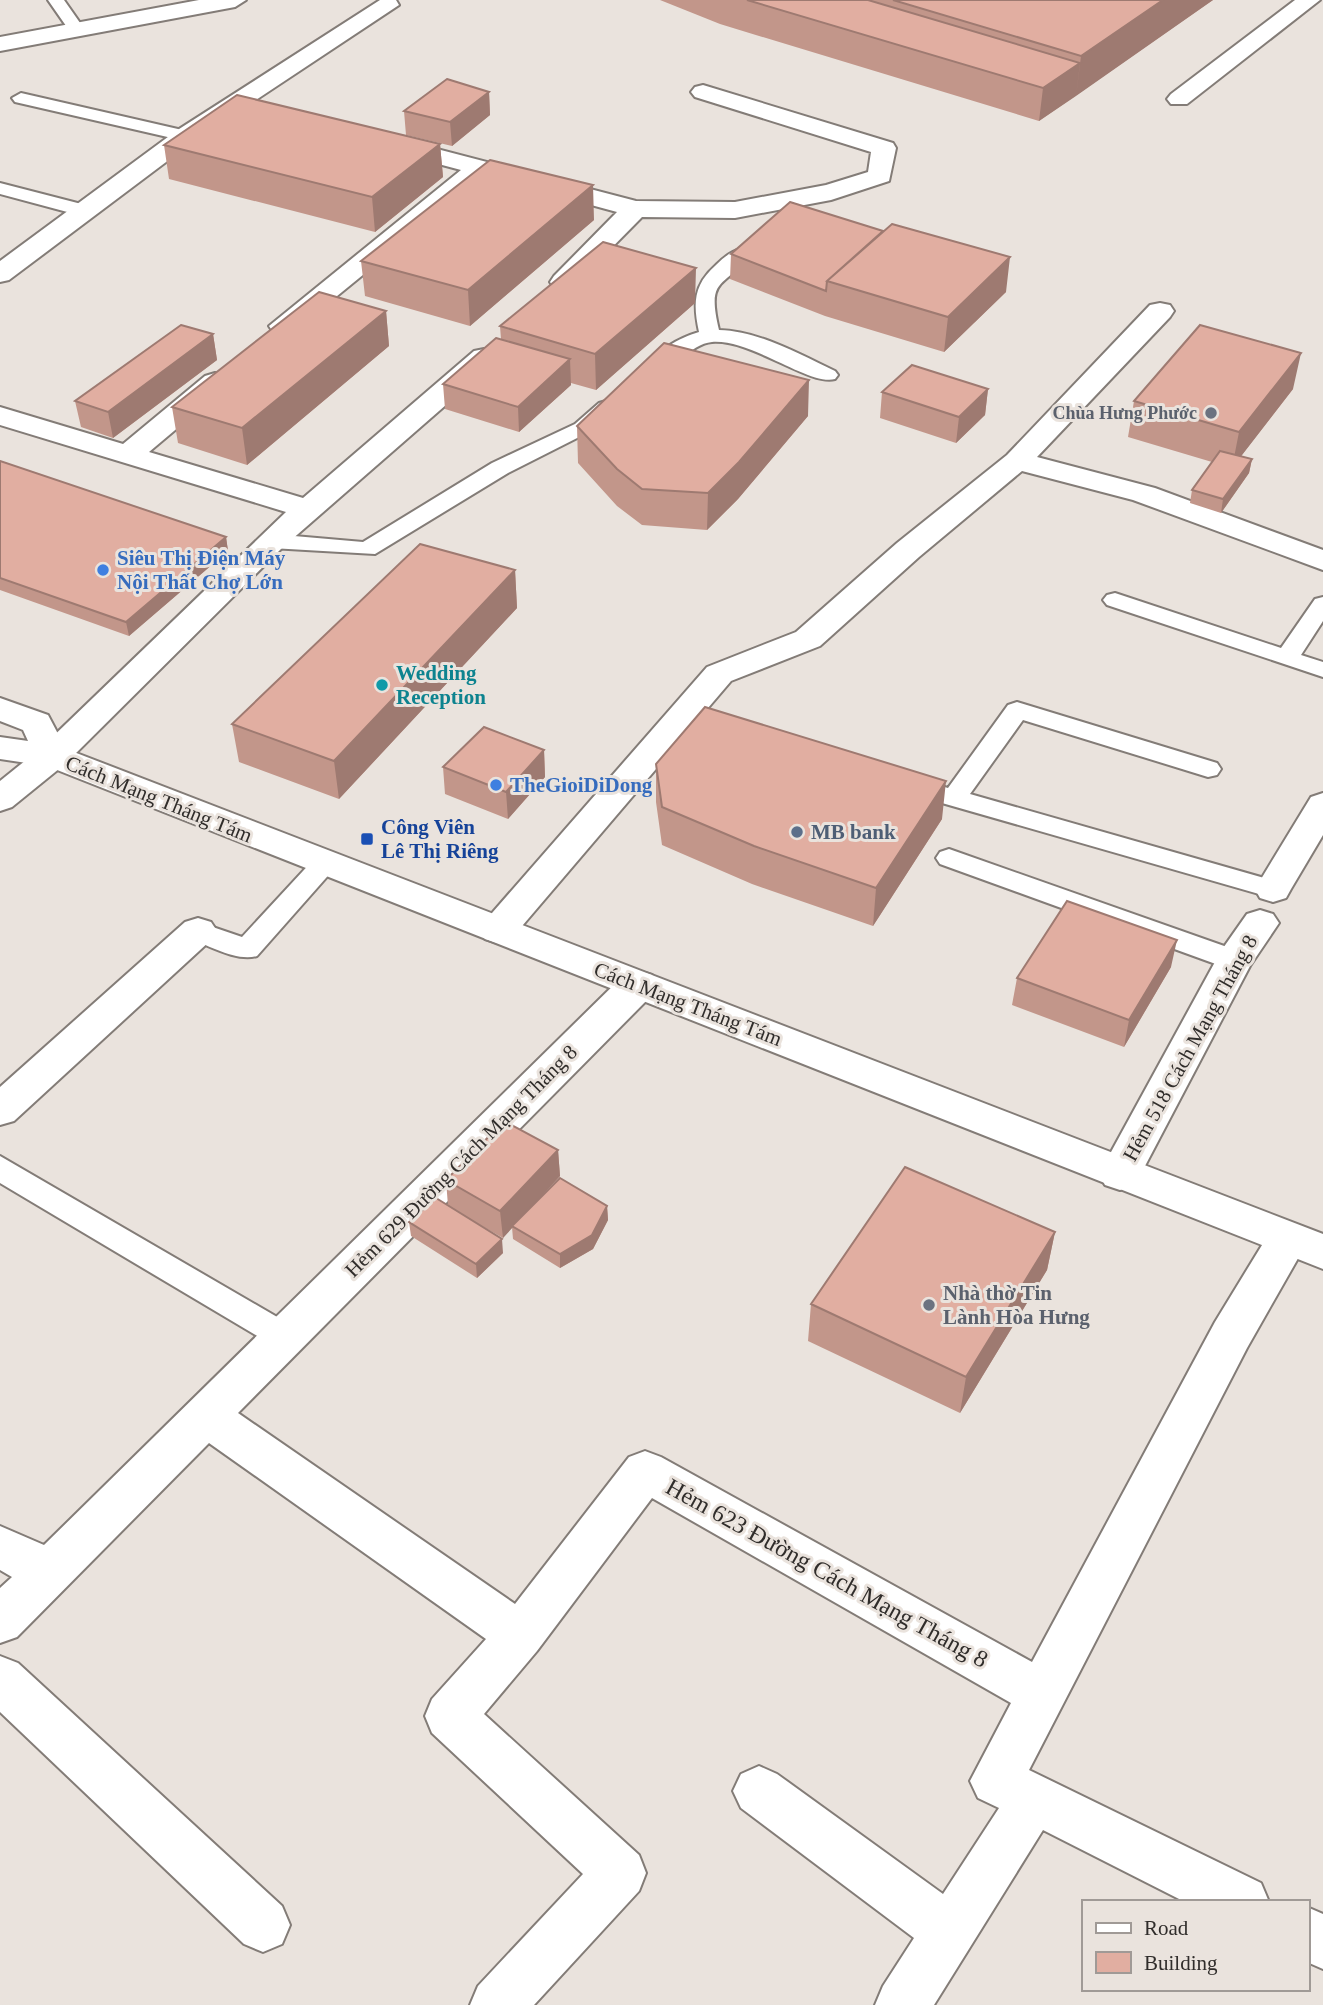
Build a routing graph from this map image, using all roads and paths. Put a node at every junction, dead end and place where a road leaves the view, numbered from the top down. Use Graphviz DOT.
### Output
graph roads {
  1 [pos="56,0"];
  2 [pos="235,0"];
  3 [pos="1308,0"];
  4 [pos="388,5"];
  5 [pos="77,30"];
  6 [pos="0,44"];
  7 [pos="703,93"];
  8 [pos="21,98"];
  9 [pos="1179,99"];
  10 [pos="233,105"];
  11 [pos="259,111"];
  12 [pos="185,136"];
  13 [pos="363,137"];
  14 [pos="480,167"];
  15 [pos="0,188"];
  16 [pos="635,209"];
  17 [pos="86,211"];
  18 [pos="740,255"];
  19 [pos="0,274"];
  20 [pos="541,304"];
  21 [pos="1160,311"];
  22 [pos="710,336"];
  23 [pos="267,340"];
  24 [pos="502,341"];
  25 [pos="234,366"];
  26 [pos="828,375"];
  27 [pos="642,377"];
  28 [pos="621,395"];
  29 [pos="0,416"];
  30 [pos="128,454"];
  31 [pos="1017,461"];
  32 [pos="308,509"];
  33 [pos="271,541"];
  34 [pos="1323,561"];
  35 [pos="1115,600"];
  36 [pos="1323,604"];
  37 [pos="1286,659"];
  38 [pos="1323,670"];
  39 [pos="0,709"];
  40 [pos="0,748"];
  41 [pos="53,756"];
  42 [pos="1208,769"];
  43 [pos="888,779"];
  44 [pos="0,799"];
  45 [pos="953,799"];
  46 [pos="1323,805"];
  47 [pos="949,858"];
  48 [pos="324,864"];
  49 [pos="1273,889"];
  50 [pos="1260,923"];
  51 [pos="498,930"];
  52 [pos="198,931"];
  53 [pos="1234,960"];
  54 [pos="638,985"];
  55 [pos="0,1110"];
  56 [pos="0,1168"];
  57 [pos="1120,1174"];
  58 [pos="1306,1245"];
  59 [pos="285,1338"];
  60 [pos="206,1416"];
  61 [pos="0,1547"];
  62 [pos="50,1572"];
  63 [pos="0,1621"];
  64 [pos="520,1634"];
  65 [pos="0,1679"];
  66 [pos="1042,1694"];
  67 [pos="759,1791"];
  68 [pos="1032,1797"];
  69 [pos="1238,1900"];
  70 [pos="263,1925"];
  71 [pos="950,1932"];
  72 [pos="497,2005"];
  73 [pos="902,2005"];
  1 -- 5 [label="lane"];
  2 -- 5 [label="street"];
  3 -- 9 [label="street"];
  4 -- 10 [label="street"];
  5 -- 6 [label="street"];
  7 -- 16 [label="street"];
  8 -- 12 [label="lane"];
  10 -- 11 [label="street"];
  10 -- 12 [label="street"];
  12 -- 17 [label="street"];
  13 -- 14 [label="street"];
  14 -- 16 [label="street"];
  14 -- 23 [label="street"];
  15 -- 17 [label="lane"];
  16 -- 20 [label="street"];
  17 -- 19 [label="street"];
  18 -- 22 [label="lane"];
  21 -- 31 [label="street"];
  22 -- 26 [label="lane"];
  22 -- 27 [label="lane"];
  24 -- 32 [label="street"];
  25 -- 30 [label="street"];
  28 -- 33 [label="lane"];
  29 -- 30 [label="street"];
  30 -- 32 [label="street"];
  31 -- 34 [label="street"];
  31 -- 51 [label="street"];
  32 -- 33 [label="street"];
  33 -- 41 [label="street"];
  35 -- 37 [label="lane"];
  36 -- 37 [label="lane"];
  37 -- 38 [label="lane"];
  39 -- 41 [label="street, Cách Mạng Tháng Tám"];
  40 -- 41 [label="street, Cách Mạng Tháng Tám"];
  41 -- 44 [label="street"];
  41 -- 48 [label="street, Cách Mạng Tháng Tám"];
  42 -- 45 [label="lane"];
  43 -- 45 [label="lane"];
  45 -- 49 [label="lane"];
  46 -- 49 [label="street"];
  47 -- 53 [label="lane"];
  48 -- 51 [label="street, Cách Mạng Tháng Tám"];
  48 -- 52 [label="lane"];
  50 -- 53 [label="street, Hẻm 518 Cách Mạng Tháng 8"];
  51 -- 54 [label="street, Cách Mạng Tháng Tám"];
  52 -- 55 [label="street"];
  53 -- 57 [label="street, Hẻm 518 Cách Mạng Tháng 8"];
  54 -- 57 [label="street, Cách Mạng Tháng Tám"];
  54 -- 59 [label="street, Hẻm 629 Đường Cách Mạng Tháng 8"];
  56 -- 59 [label="lane"];
  57 -- 58 [label="street, Cách Mạng Tháng Tám"];
  58 -- 66 [label="street"];
  59 -- 60 [label="street, Hẻm 629 Đường Cách Mạng Tháng 8"];
  60 -- 62 [label="street, Hẻm 629 Đường Cách Mạng Tháng 8"];
  60 -- 64 [label="street"];
  61 -- 62 [label="street"];
  62 -- 63 [label="street, Hẻm 629 Đường Cách Mạng Tháng 8"];
  64 -- 66 [label="street, Hẻm 623 Đường Cách Mạng Tháng 8"];
  64 -- 72 [label="street"];
  65 -- 70 [label="street"];
  66 -- 68 [label="street"];
  67 -- 71 [label="street"];
  68 -- 69 [label="street"];
  68 -- 71 [label="street"];
  71 -- 73 [label="street"];
}
